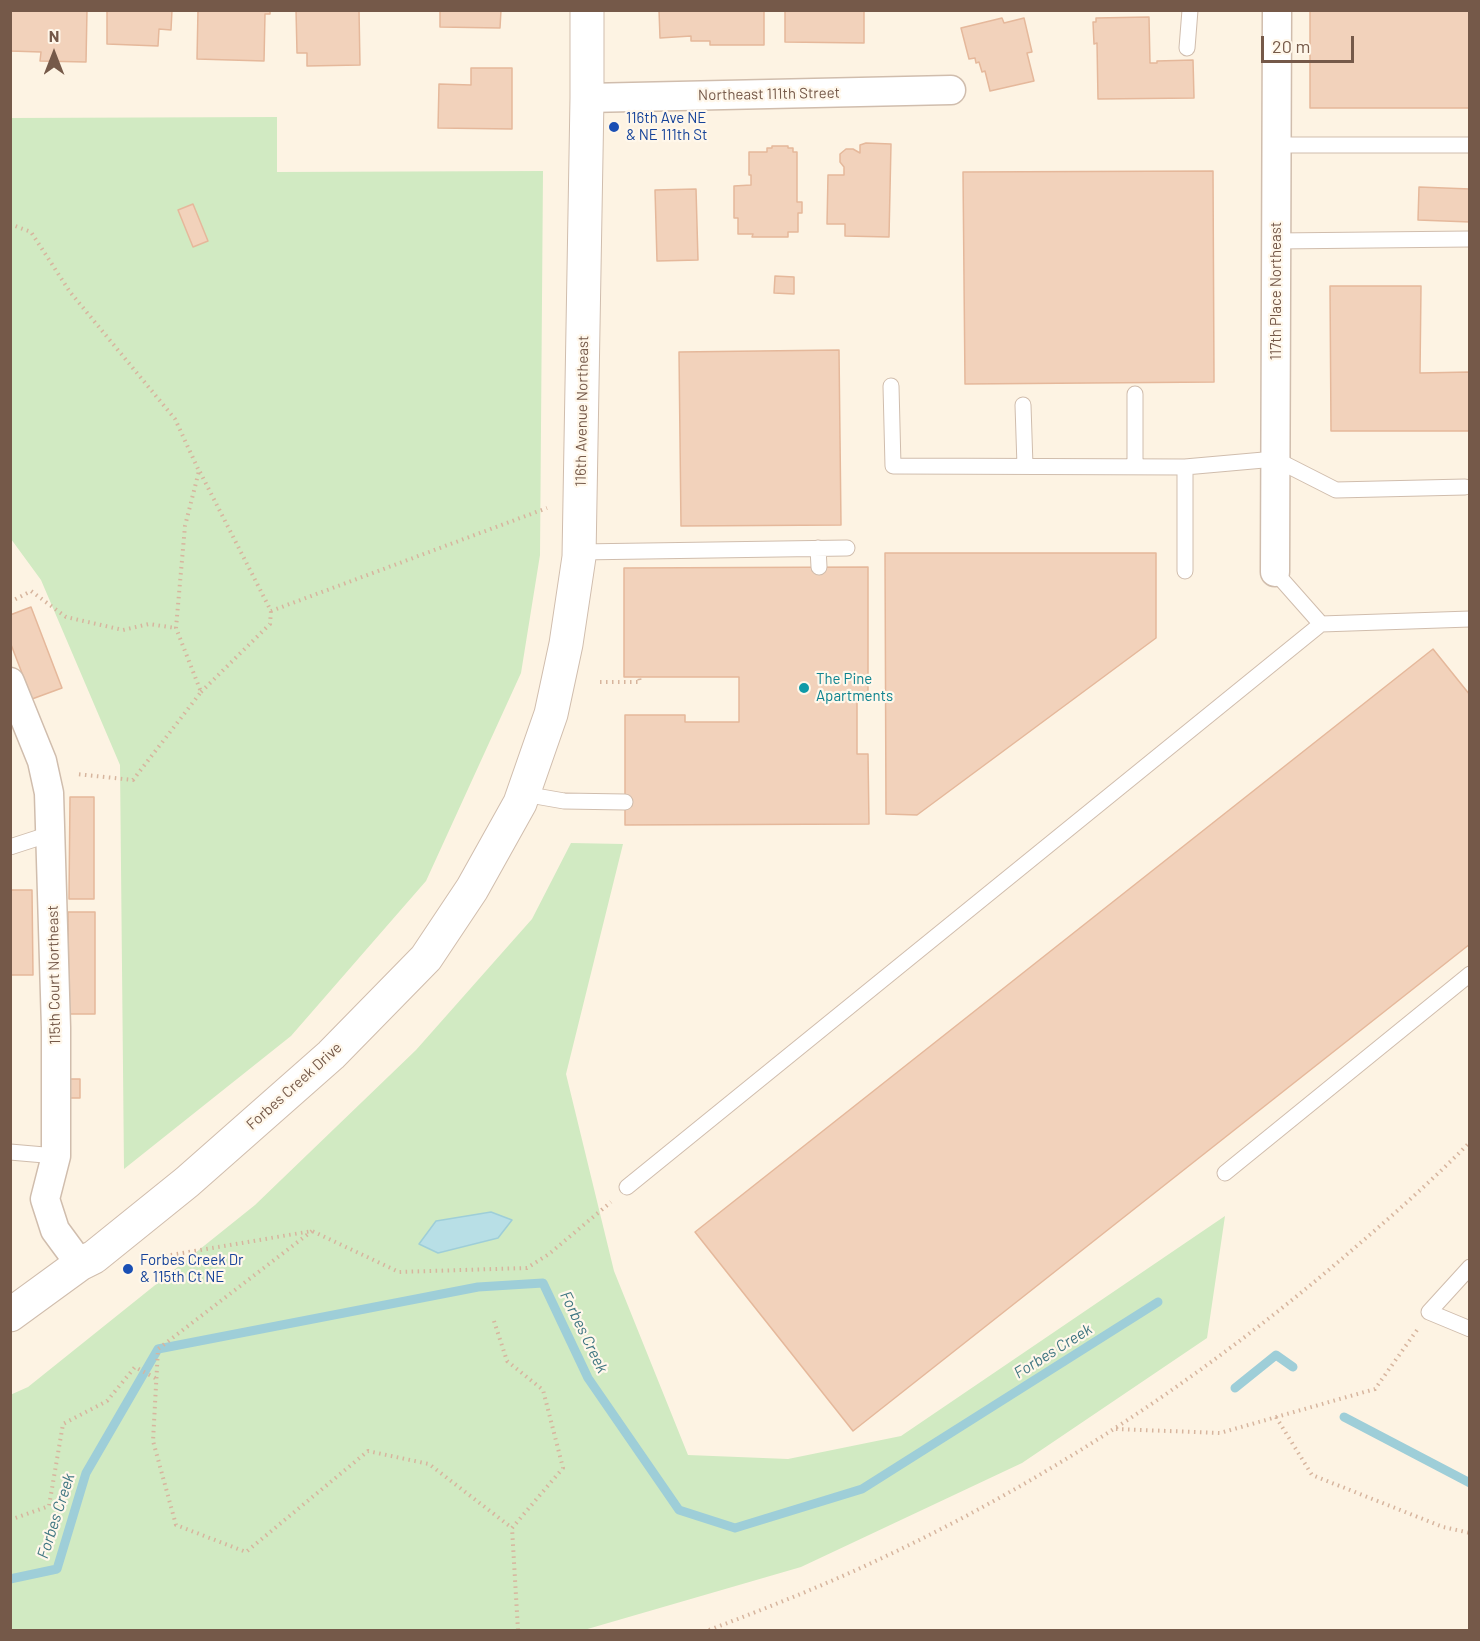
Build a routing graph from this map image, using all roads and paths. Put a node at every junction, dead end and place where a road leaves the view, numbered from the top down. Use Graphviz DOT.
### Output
graph roads {
  1 [pos="586,10"];
  2 [pos="1190,10"];
  3 [pos="1277,10"];
  4 [pos="1187,48"];
  5 [pos="951,90"];
  6 [pos="587,98"];
  7 [pos="1276,145"];
  8 [pos="1470,145"];
  9 [pos="10,224"];
  10 [pos="1470,239"];
  11 [pos="1276,241"];
  12 [pos="891,386"];
  13 [pos="1135,394"];
  14 [pos="1023,405"];
  15 [pos="1275,459"];
  16 [pos="1025,466"];
  17 [pos="1135,467"];
  18 [pos="1185,467"];
  19 [pos="199,471"];
  20 [pos="1465,487"];
  21 [pos="547,508"];
  22 [pos="818,548"];
  23 [pos="848,548"];
  24 [pos="579,552"];
  25 [pos="819,567"];
  26 [pos="1185,571"];
  27 [pos="1275,572"];
  28 [pos="10,602"];
  29 [pos="271,611"];
  30 [pos="1470,619"];
  31 [pos="1321,624"];
  32 [pos="176,628"];
  33 [pos="639,677"];
  34 [pos="10,682"];
  35 [pos="600,682"];
  36 [pos="201,692"];
  37 [pos="44,771"];
  38 [pos="522,799"];
  39 [pos="625,802"];
  40 [pos="50,834"];
  41 [pos="10,847"];
  42 [pos="1470,974"];
  43 [pos="1470,1142"];
  44 [pos="10,1152"];
  45 [pos="56,1156"];
  46 [pos="1225,1173"];
  47 [pos="627,1187"];
  48 [pos="312,1231"];
  49 [pos="87,1261"];
  50 [pos="1470,1268"];
  51 [pos="1429,1312"];
  52 [pos="10,1315"];
  53 [pos="494,1321"];
  54 [pos="1470,1329"];
  55 [pos="157,1379"];
  56 [pos="1276,1417"];
  57 [pos="1115,1429"];
  58 [pos="10,1520"];
  59 [pos="512,1527"];
  60 [pos="1470,1533"];
  61 [pos="518,1630"];
  62 [pos="709,1630"];
  1 -- 6 [label="street, 116th Avenue Northeast"];
  2 -- 4 [label="lane"];
  3 -- 7 [label="street, 117th Place Northeast"];
  5 -- 6 [label="street, Northeast 111th Street"];
  6 -- 24 [label="street, 116th Avenue Northeast"];
  7 -- 8 [label="lane"];
  7 -- 11 [label="street, 117th Place Northeast"];
  9 -- 19 [label="path"];
  10 -- 11 [label="lane"];
  11 -- 15 [label="street, 117th Place Northeast"];
  12 -- 16 [label="lane"];
  13 -- 17 [label="lane"];
  14 -- 16 [label="lane"];
  15 -- 18 [label="lane"];
  15 -- 20 [label="lane"];
  15 -- 27 [label="street, 117th Place Northeast"];
  16 -- 17 [label="lane"];
  17 -- 18 [label="lane"];
  18 -- 26 [label="lane"];
  19 -- 29 [label="path"];
  19 -- 32 [label="path"];
  21 -- 29 [label="path"];
  22 -- 23 [label="lane"];
  22 -- 24 [label="lane"];
  22 -- 25 [label="lane"];
  24 -- 38 [label="street, 116th Avenue Northeast"];
  27 -- 31 [label="lane"];
  28 -- 32 [label="path"];
  29 -- 36 [label="path"];
  30 -- 31 [label="lane"];
  31 -- 47 [label="lane"];
  32 -- 36 [label="path"];
  33 -- 35 [label="path"];
  34 -- 37 [label="street, 115th Court Northeast"];
  36 -- 37 [label="path"];
  37 -- 40 [label="street, 115th Court Northeast"];
  38 -- 39 [label="lane"];
  38 -- 49 [label="street, Forbes Creek Drive"];
  40 -- 41 [label="lane"];
  40 -- 45 [label="street, 115th Court Northeast"];
  42 -- 46 [label="lane"];
  43 -- 57 [label="path"];
  44 -- 45 [label="lane"];
  45 -- 49 [label="street, 115th Court Northeast"];
  47 -- 48 [label="path"];
  48 -- 49 [label="path"];
  48 -- 55 [label="path"];
  49 -- 52 [label="street, Forbes Creek Drive"];
  50 -- 51 [label="lane"];
  51 -- 54 [label="lane"];
  51 -- 56 [label="path"];
  53 -- 59 [label="path"];
  55 -- 58 [label="path"];
  55 -- 59 [label="path"];
  56 -- 57 [label="path"];
  56 -- 60 [label="path"];
  57 -- 62 [label="path"];
  59 -- 61 [label="path"];
}
